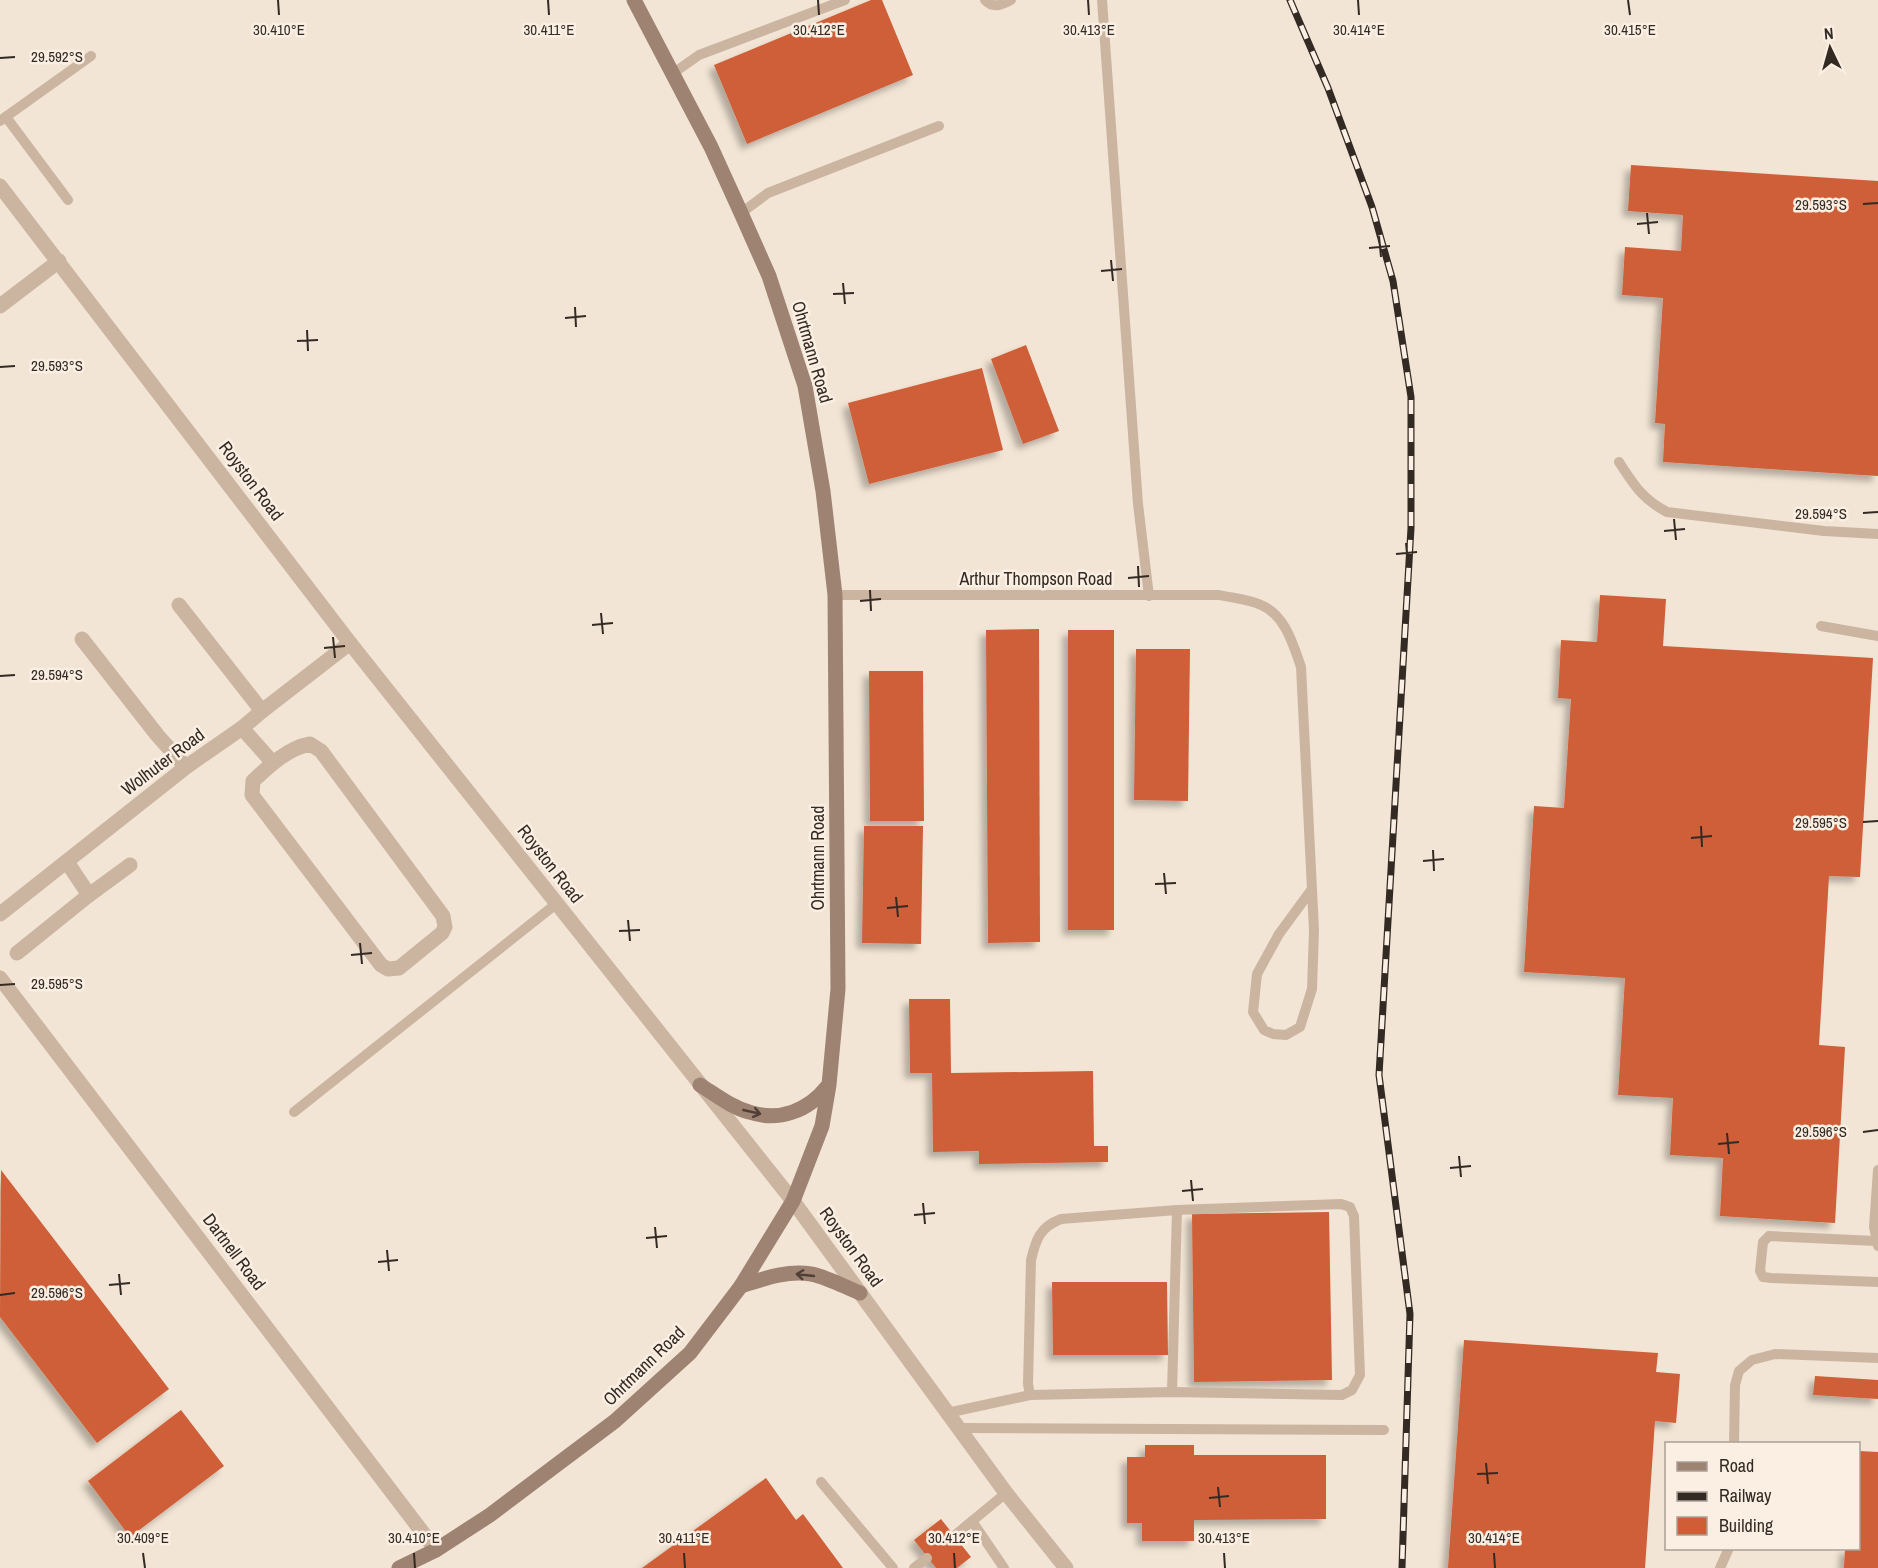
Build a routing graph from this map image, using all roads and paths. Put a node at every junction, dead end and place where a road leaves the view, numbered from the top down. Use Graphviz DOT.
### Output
graph roads {
  1 [pos="634,0"];
  2 [pos="845,0"];
  3 [pos="985,0"];
  4 [pos="1011,0"];
  5 [pos="1102,0"];
  6 [pos="91,57"];
  7 [pos="672,74"];
  8 [pos="3,119"];
  9 [pos="939,126"];
  10 [pos="0,186"];
  11 [pos="68,200"];
  12 [pos="741,213"];
  13 [pos="58,261"];
  14 [pos="0,306"];
  15 [pos="1619,462"];
  16 [pos="1878,534"];
  17 [pos="835,595"];
  18 [pos="1149,596"];
  19 [pos="178,605"];
  20 [pos="1821,626"];
  21 [pos="1878,636"];
  22 [pos="82,639"];
  23 [pos="350,643"];
  24 [pos="262,711"];
  25 [pos="242,728"];
  26 [pos="273,762"];
  27 [pos="186,767"];
  28 [pos="67,862"];
  29 [pos="130,865"];
  30 [pos="1312,889"];
  31 [pos="89,895"];
  32 [pos="556,904"];
  33 [pos="0,914"];
  34 [pos="17,953"];
  35 [pos="0,978"];
  36 [pos="700,1085"];
  37 [pos="829,1085"];
  38 [pos="294,1112"];
  39 [pos="1878,1170"];
  40 [pos="793,1201"];
  41 [pos="1177,1210"];
  42 [pos="1877,1244"];
  43 [pos="1878,1282"];
  44 [pos="741,1286"];
  45 [pos="860,1293"];
  46 [pos="1878,1358"];
  47 [pos="1172,1392"];
  48 [pos="1030,1395"];
  49 [pos="947,1413"];
  50 [pos="959,1428"];
  51 [pos="1384,1430"];
  52 [pos="1734,1442"];
  53 [pos="821,1482"];
  54 [pos="1006,1493"];
  55 [pos="972,1521"];
  56 [pos="954,1536"];
  57 [pos="436,1550"];
  58 [pos="1728,1550"];
  59 [pos="927,1558"];
  60 [pos="399,1568"];
  61 [pos="893,1568"];
  62 [pos="914,1568"];
  63 [pos="1004,1568"];
  64 [pos="1066,1568"];
  65 [pos="1720,1568"];
  1 -- 7 [label="main road, Ohrtmann Road"];
  2 -- 7 [label="lane"];
  3 -- 4 [label="lane"];
  5 -- 18 [label="lane"];
  6 -- 8 [label="lane"];
  7 -- 12 [label="main road, Ohrtmann Road"];
  8 -- 11 [label="lane"];
  9 -- 12 [label="lane"];
  10 -- 13 [label="street, Royston Road"];
  12 -- 17 [label="main road, Ohrtmann Road"];
  13 -- 14 [label="street"];
  13 -- 23 [label="street, Royston Road"];
  15 -- 16 [label="lane"];
  17 -- 18 [label="lane, Arthur Thompson Road"];
  17 -- 37 [label="main road, Ohrtmann Road"];
  18 -- 30 [label="lane, Arthur Thompson Road"];
  19 -- 24 [label="street"];
  20 -- 21 [label="lane"];
  22 -- 27 [label="street"];
  23 -- 24 [label="street, Wolhuter Road"];
  23 -- 32 [label="street, Royston Road"];
  24 -- 25 [label="street, Wolhuter Road"];
  25 -- 26 [label="street"];
  25 -- 27 [label="street, Wolhuter Road"];
  26 -- 26 [label="street"];
  27 -- 28 [label="street, Wolhuter Road"];
  28 -- 31 [label="street"];
  28 -- 33 [label="street, Wolhuter Road"];
  29 -- 31 [label="street"];
  30 -- 30 [label="lane, Arthur Thompson Road"];
  31 -- 34 [label="street"];
  32 -- 36 [label="street, Royston Road"];
  32 -- 38 [label="lane"];
  35 -- 57 [label="street, Dartnell Road"];
  36 -- 37 [label="main road, one-way"];
  36 -- 40 [label="street, Royston Road"];
  37 -- 40 [label="main road, Ohrtmann Road"];
  39 -- 42 [label="lane"];
  40 -- 44 [label="main road, Ohrtmann Road"];
  40 -- 45 [label="street, Royston Road"];
  41 -- 47 [label="lane"];
  41 -- 47 [label="lane"];
  41 -- 48 [label="lane"];
  42 -- 43 [label="lane"];
  45 -- 44 [label="main road, one-way"];
  44 -- 57 [label="main road, Ohrtmann Road"];
  45 -- 49 [label="street, Royston Road"];
  46 -- 52 [label="lane"];
  47 -- 48 [label="lane"];
  48 -- 49 [label="lane"];
  49 -- 50 [label="street, Royston Road"];
  50 -- 51 [label="lane"];
  50 -- 54 [label="street, Royston Road"];
  53 -- 61 [label="lane"];
  54 -- 55 [label="lane"];
  54 -- 64 [label="street, Royston Road"];
  55 -- 56 [label="lane"];
  55 -- 63 [label="lane"];
  57 -- 60 [label="main road, Ohrtmann Road"];
  58 -- 65 [label="lane"];
  59 -- 62 [label="lane"];
}
